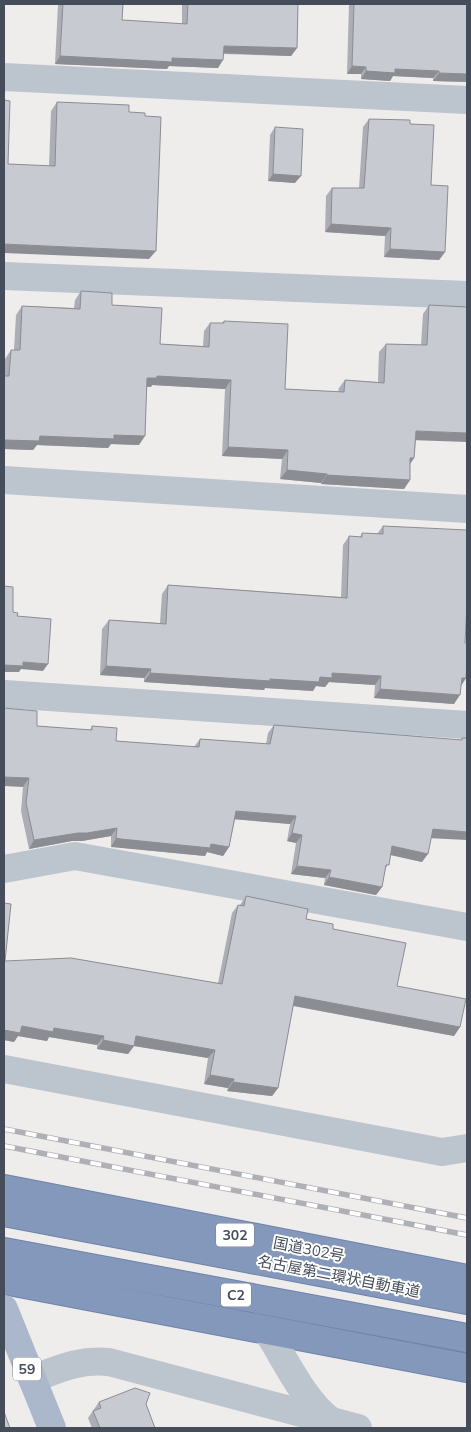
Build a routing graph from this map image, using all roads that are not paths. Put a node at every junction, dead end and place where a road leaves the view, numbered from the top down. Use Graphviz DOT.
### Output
graph roads {
  1 [pos="4,76"];
  2 [pos="467,100"];
  3 [pos="4,276"];
  4 [pos="467,296"];
  5 [pos="4,480"];
  6 [pos="467,509"];
  7 [pos="4,694"];
  8 [pos="467,725"];
  9 [pos="4,869"];
  10 [pos="467,927"];
  11 [pos="4,1069"];
  12 [pos="467,1148"];
  13 [pos="4,1189"];
  14 [pos="4,1212"];
  15 [pos="265,1241"];
  16 [pos="4,1252"];
  17 [pos="467,1262"];
  18 [pos="467,1279"];
  19 [pos="4,1280"];
  20 [pos="467,1300"];
  21 [pos="4,1309"];
  22 [pos="268,1331"];
  23 [pos="467,1338"];
  24 [pos="467,1368"];
  25 [pos="32,1379"];
  26 [pos="331,1421"];
  27 [pos="52,1428"];
  28 [pos="358,1428"];
  1 -- 2 [label="street"];
  3 -- 4 [label="street"];
  5 -- 6 [label="street"];
  7 -- 8 [label="street"];
  9 -- 10 [label="street"];
  11 -- 12 [label="street"];
  13 -- 15 [label="highway, 国道302号 / 302"];
  14 -- 20 [label="highway, 名古屋第二環状自動車道"];
  15 -- 17 [label="highway"];
  15 -- 18 [label="highway, 国道302号 / 302"];
  16 -- 23 [label="highway, C2"];
  19 -- 22 [label="highway"];
  21 -- 25 [label="main road, 59"];
  22 -- 24 [label="highway"];
  22 -- 26 [label="street"];
  25 -- 26 [label="street"];
  25 -- 27 [label="main road, 59"];
  26 -- 28 [label="street"];
}
